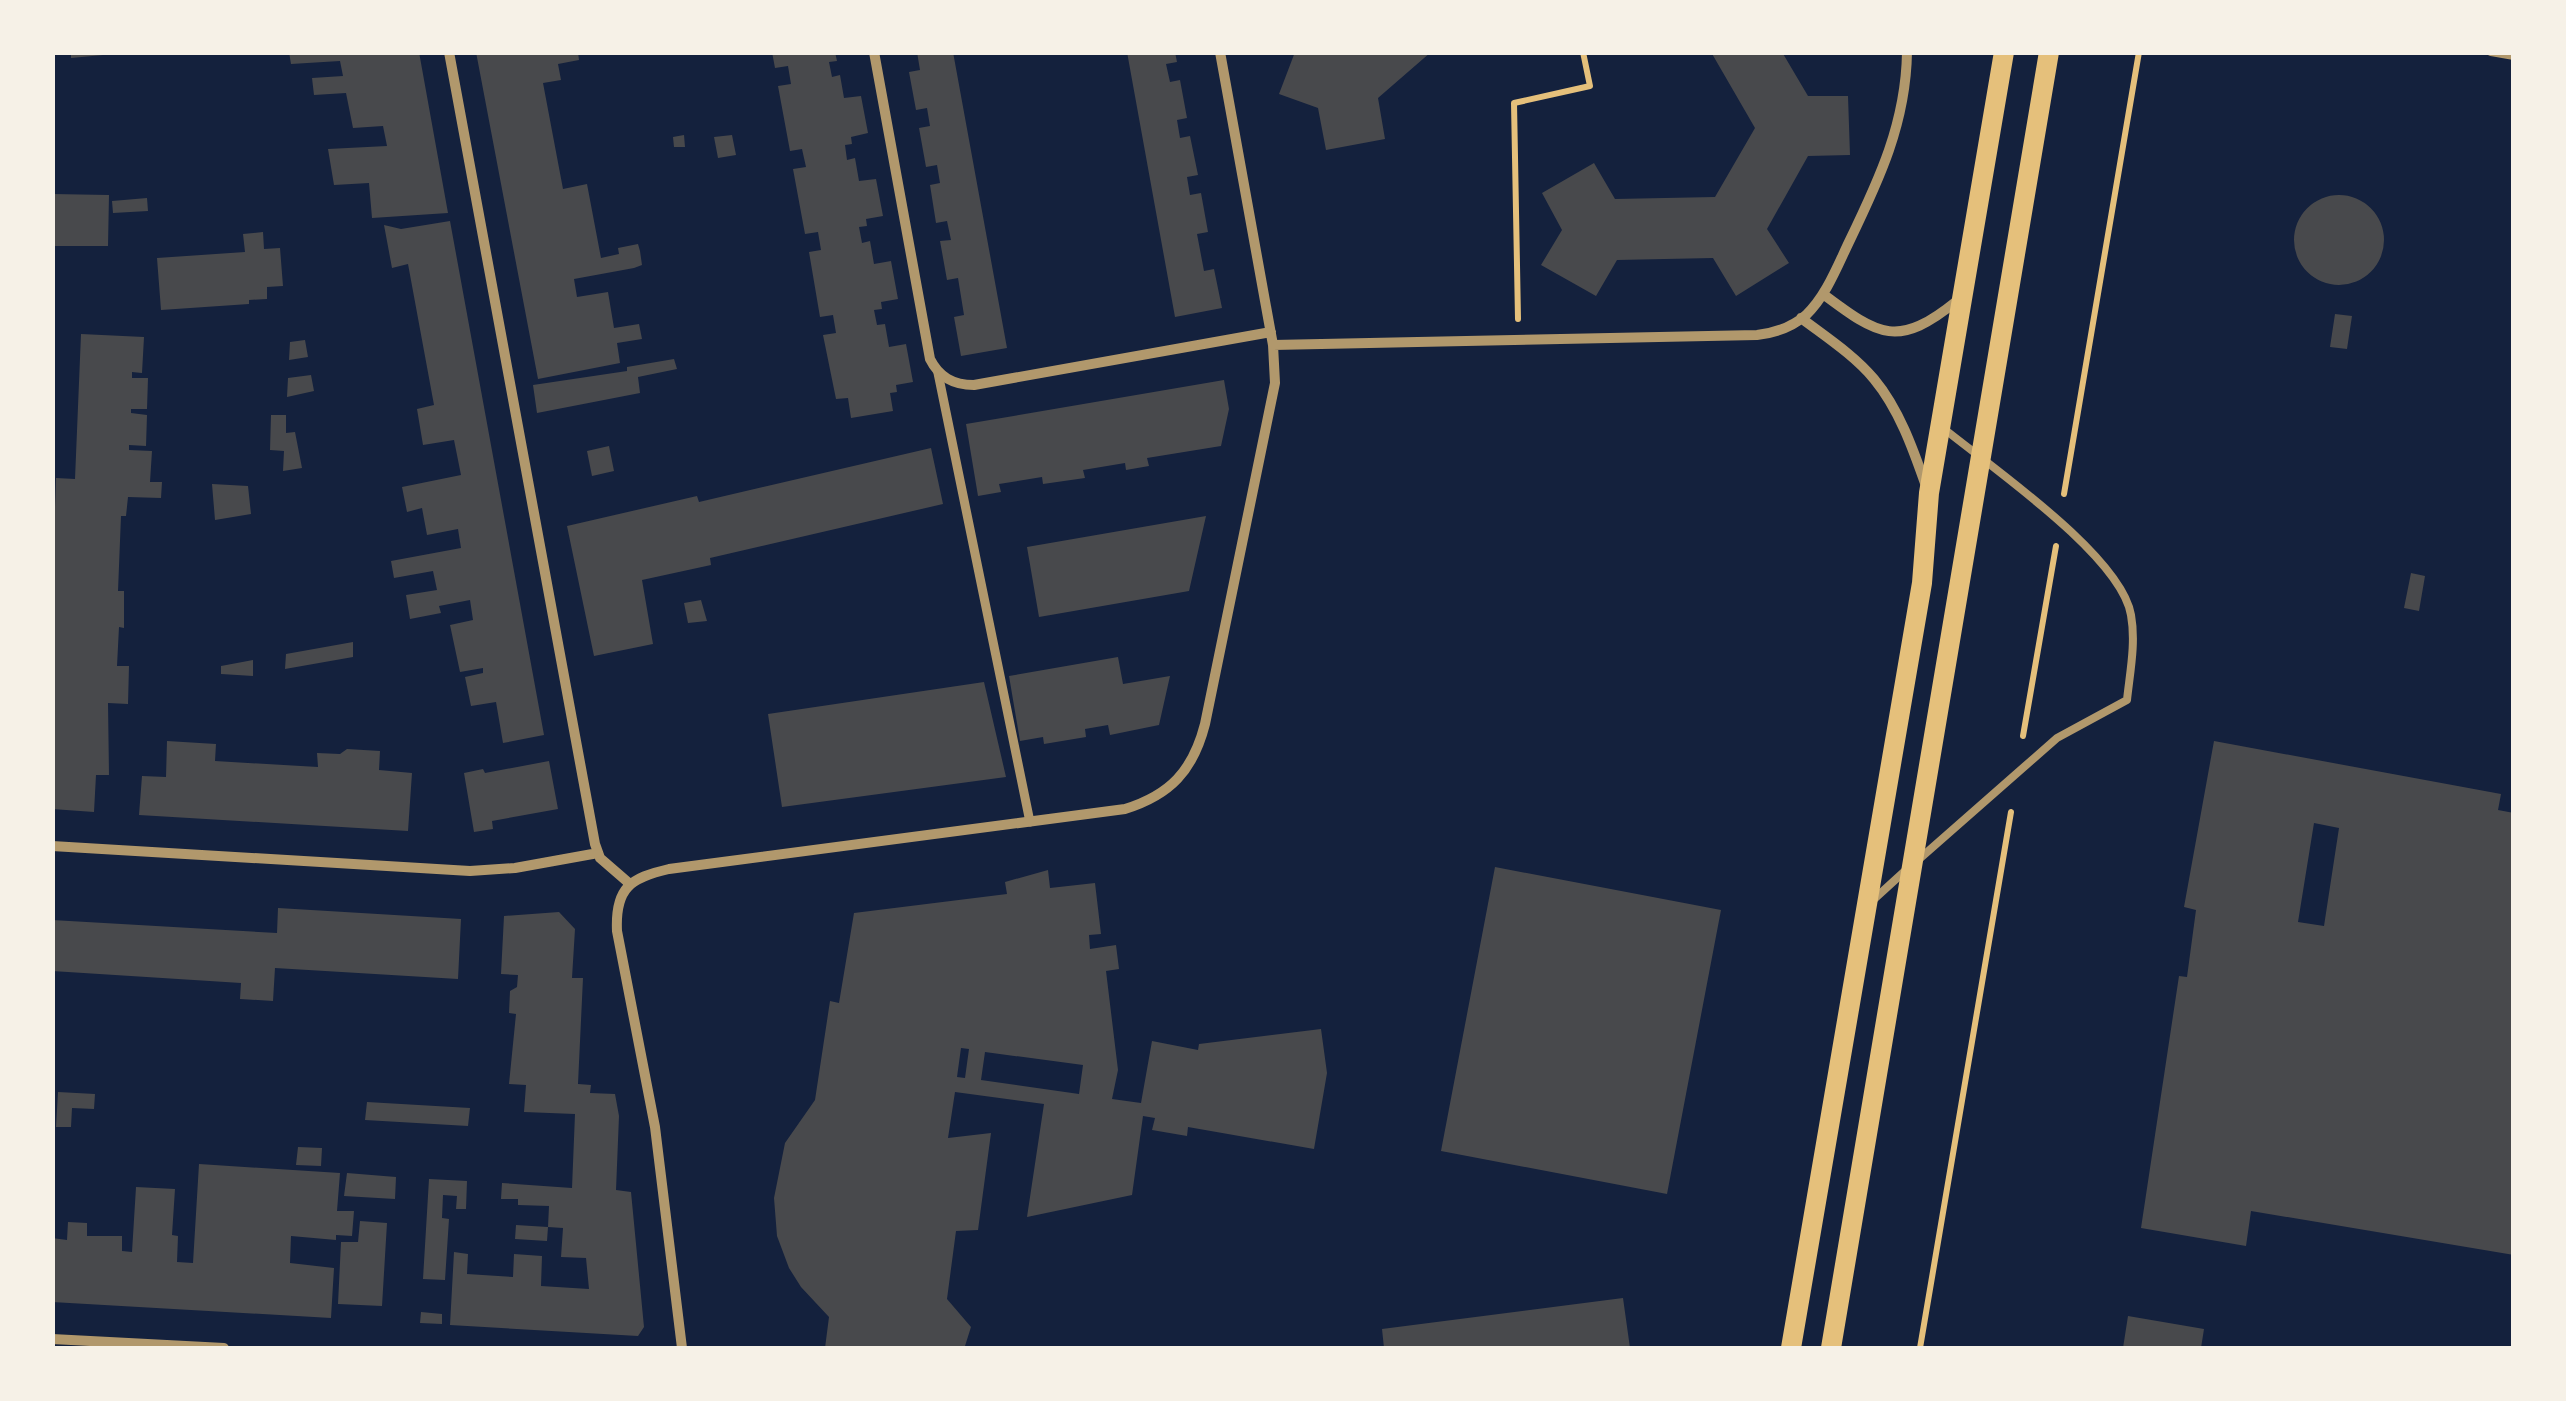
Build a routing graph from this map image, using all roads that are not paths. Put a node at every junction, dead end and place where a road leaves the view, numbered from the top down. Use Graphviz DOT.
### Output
graph roads {
  1 [pos="449,52"];
  2 [pos="874,52"];
  3 [pos="1220,52"];
  4 [pos="1907,52"];
  5 [pos="2004,52"];
  6 [pos="2049,52"];
  7 [pos="2491,52"];
  8 [pos="2514,56"];
  9 [pos="1823,294"];
  10 [pos="1962,296"];
  11 [pos="1801,318"];
  12 [pos="1270,332"];
  13 [pos="1273,344"];
  14 [pos="938,373"];
  15 [pos="1940,426"];
  16 [pos="1979,458"];
  17 [pos="1929,493"];
  18 [pos="1030,822"];
  19 [pos="52,846"];
  20 [pos="598,853"];
  21 [pos="1910,867"];
  22 [pos="630,884"];
  23 [pos="1864,907"];
  24 [pos="52,1339"];
  25 [pos="224,1348"];
  26 [pos="682,1348"];
  27 [pos="1791,1348"];
  28 [pos="1831,1348"];
  1 -- 20 [label="street"];
  2 -- 14 [label="street"];
  3 -- 12 [label="street"];
  4 -- 9 [label="street"];
  5 -- 10 [label="main road"];
  6 -- 16 [label="main road"];
  7 -- 8 [label="lane"];
  9 -- 10 [label="street"];
  9 -- 11 [label="street"];
  10 -- 15 [label="main road"];
  11 -- 13 [label="street"];
  11 -- 17 [label="street"];
  12 -- 13 [label="street"];
  12 -- 14 [label="street"];
  13 -- 18 [label="street"];
  14 -- 18 [label="street"];
  15 -- 16 [label="lane"];
  15 -- 17 [label="main road"];
  16 -- 21 [label="main road"];
  16 -- 21 [label="lane"];
  17 -- 23 [label="main road"];
  18 -- 22 [label="street"];
  19 -- 20 [label="street"];
  20 -- 22 [label="street"];
  21 -- 23 [label="lane"];
  21 -- 28 [label="main road"];
  22 -- 26 [label="street"];
  23 -- 27 [label="main road"];
  24 -- 25 [label="street"];
}
